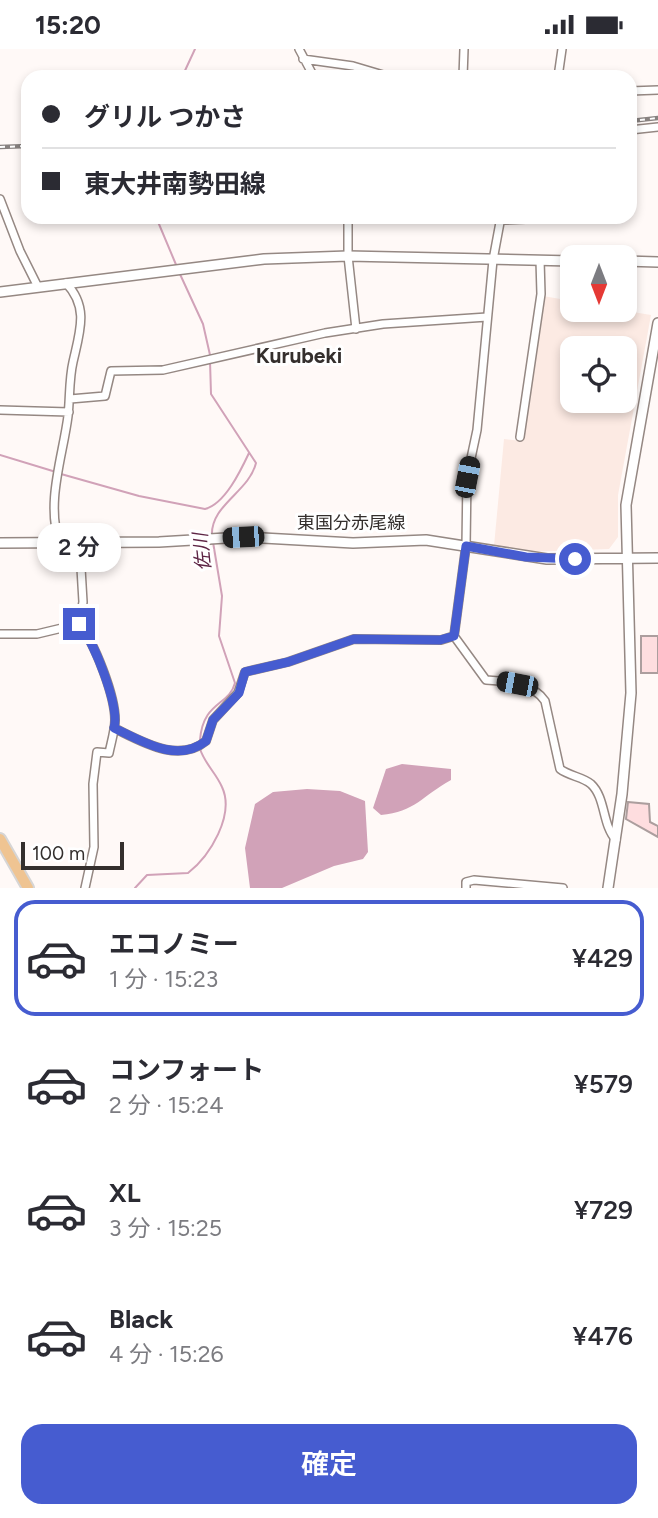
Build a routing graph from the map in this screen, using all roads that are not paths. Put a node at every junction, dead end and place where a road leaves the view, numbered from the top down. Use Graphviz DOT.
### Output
graph roads {
  1 [pos="299,49"];
  2 [pos="464,49"];
  3 [pos="562,49"];
  4 [pos="303,59"];
  5 [pos="310,70"];
  6 [pos="366,70"];
  7 [pos="463,70"];
  8 [pos="559,70"];
  9 [pos="658,90"];
  10 [pos="637,91"];
  11 [pos="658,127"];
  12 [pos="637,129"];
  13 [pos="0,199"];
  14 [pos="348,224"];
  15 [pos="500,224"];
  16 [pos="348,256"];
  17 [pos="494,260"];
  18 [pos="540,260"];
  19 [pos="560,261"];
  20 [pos="637,261"];
  21 [pos="658,262"];
  22 [pos="66,283"];
  23 [pos="38,287"];
  24 [pos="0,292"];
  25 [pos="487,317"];
  26 [pos="658,323"];
  27 [pos="356,329"];
  28 [pos="70,399"];
  29 [pos="0,410"];
  30 [pos="69,412"];
  31 [pos="520,437"];
  32 [pos="0,543"];
  33 [pos="59,543"];
  34 [pos="466,546"];
  35 [pos="630,558"];
  36 [pos="658,558"];
  37 [pos="79,624"];
  38 [pos="0,634"];
  39 [pos="454,636"];
  40 [pos="114,728"];
  41 [pos="0,839"];
  42 [pos="616,840"];
  43 [pos="501,885"];
  44 [pos="536,886"];
  45 [pos="28,888"];
  46 [pos="85,888"];
  47 [pos="466,888"];
  48 [pos="563,888"];
  49 [pos="608,888"];
  1 -- 4 [label="street"];
  2 -- 7 [label="street"];
  3 -- 8 [label="street"];
  4 -- 5 [label="street"];
  4 -- 6 [label="street"];
  9 -- 10 [label="street"];
  11 -- 12 [label="street"];
  13 -- 23 [label="street"];
  14 -- 16 [label="street"];
  15 -- 17 [label="street"];
  16 -- 17 [label="street"];
  16 -- 22 [label="street"];
  16 -- 27 [label="street"];
  17 -- 18 [label="street"];
  17 -- 25 [label="street"];
  18 -- 19 [label="street"];
  18 -- 31 [label="street"];
  20 -- 21 [label="street"];
  22 -- 23 [label="street"];
  22 -- 28 [label="street"];
  23 -- 24 [label="street"];
  25 -- 27 [label="street"];
  25 -- 34 [label="street"];
  26 -- 35 [label="street"];
  27 -- 28 [label="street"];
  28 -- 30 [label="street"];
  29 -- 30 [label="street"];
  30 -- 33 [label="street"];
  32 -- 33 [label="street, 東国分赤尾線"];
  33 -- 34 [label="street, 東国分赤尾線"];
  33 -- 37 [label="street"];
  34 -- 35 [label="street, 東国分赤尾線"];
  34 -- 39 [label="street"];
  35 -- 36 [label="street, 東国分赤尾線"];
  35 -- 42 [label="street"];
  37 -- 38 [label="street"];
  37 -- 40 [label="street"];
  39 -- 40 [label="street"];
  39 -- 42 [label="street"];
  40 -- 46 [label="street"];
  41 -- 45 [label="main road"];
  42 -- 49 [label="street"];
  43 -- 44 [label="street"];
  43 -- 47 [label="street"];
  44 -- 48 [label="street"];
}
